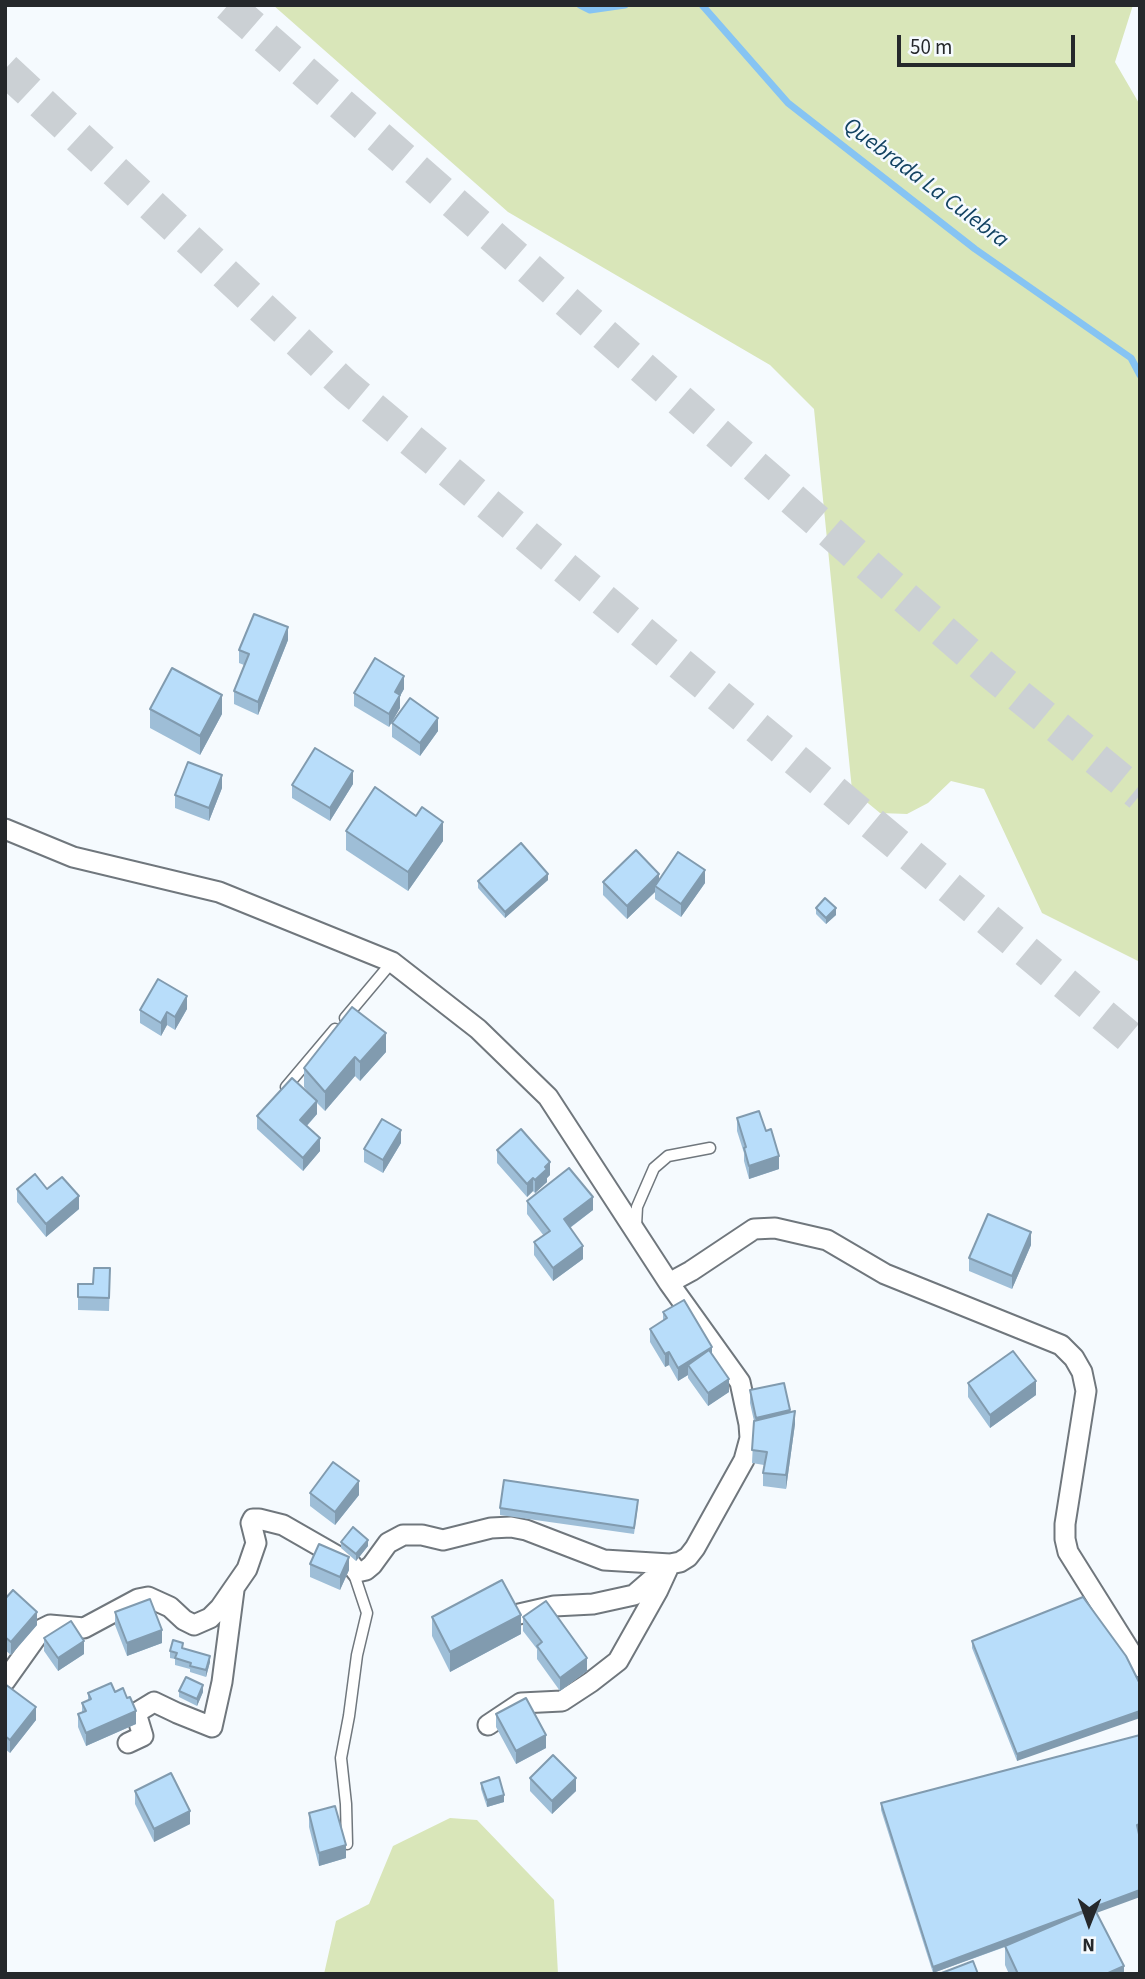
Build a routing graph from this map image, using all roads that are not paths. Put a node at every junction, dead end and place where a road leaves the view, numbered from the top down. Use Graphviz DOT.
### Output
graph roads {
  1 [pos="5,829"];
  2 [pos="392,962"];
  3 [pos="278,1096"];
  4 [pos="710,1148"];
  5 [pos="636,1232"];
  6 [pos="669,1283"];
  7 [pos="351,1564"];
  8 [pos="670,1564"];
  9 [pos="234,1589"];
  10 [pos="519,1614"];
  11 [pos="1140,1667"];
  12 [pos="5,1681"];
  13 [pos="488,1725"];
  14 [pos="128,1743"];
  15 [pos="347,1844"];
  1 -- 2 [label="street"];
  2 -- 3 [label="lane"];
  2 -- 5 [label="street"];
  4 -- 5 [label="lane"];
  5 -- 6 [label="street"];
  6 -- 8 [label="street"];
  6 -- 11 [label="street"];
  7 -- 8 [label="street"];
  7 -- 9 [label="street"];
  7 -- 15 [label="lane"];
  8 -- 10 [label="street"];
  8 -- 13 [label="street"];
  9 -- 12 [label="street"];
  9 -- 14 [label="street"];
}
